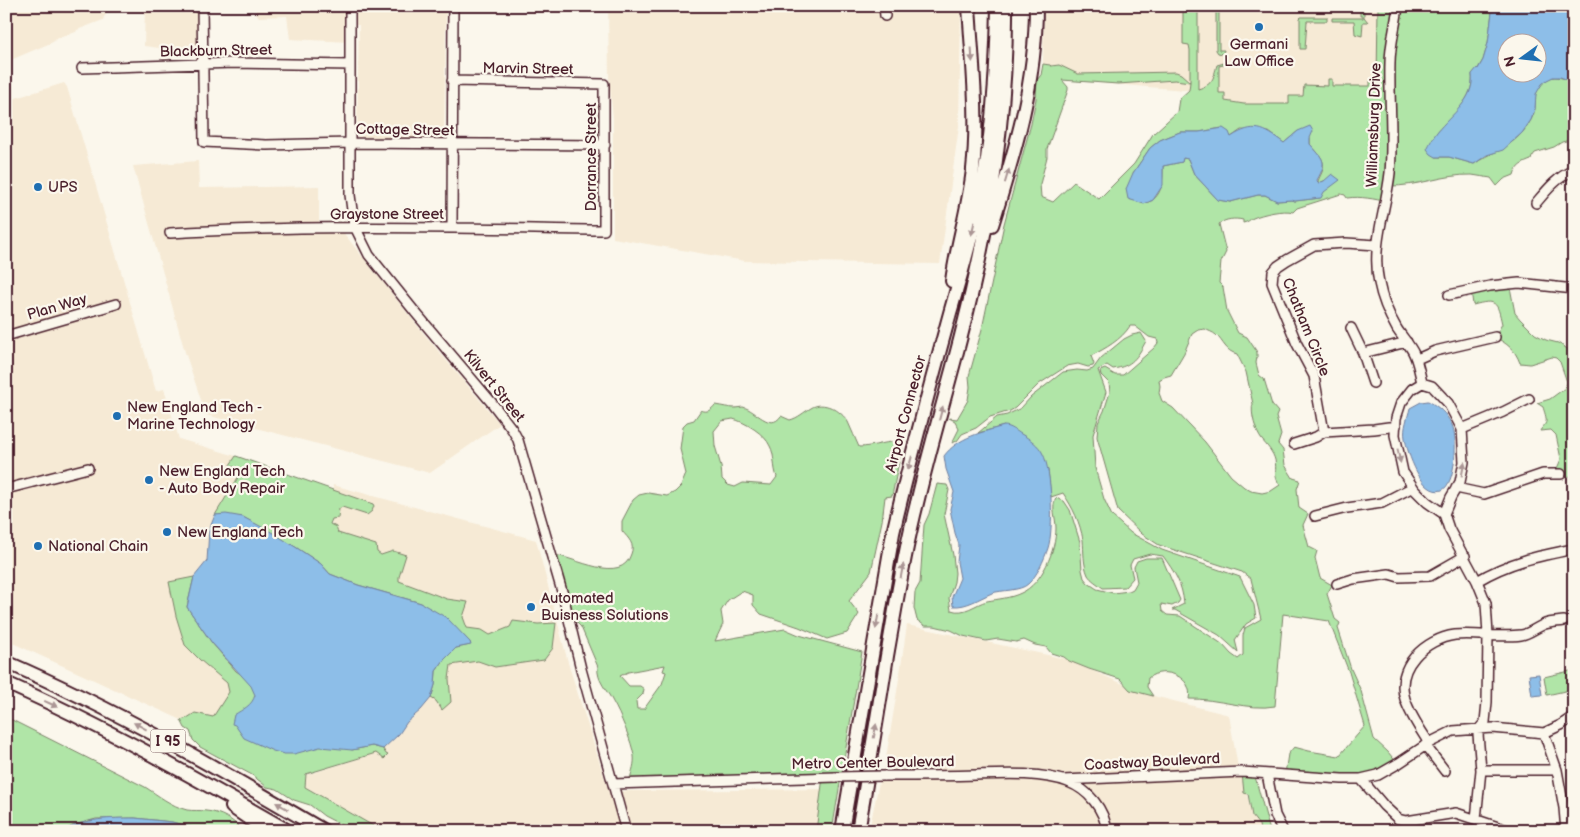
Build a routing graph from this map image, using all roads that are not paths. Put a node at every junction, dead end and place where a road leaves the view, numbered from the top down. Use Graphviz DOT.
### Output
graph roads {
  1 [pos="202,6"];
  2 [pos="350,6"];
  3 [pos="453,6"];
  4 [pos="884,6"];
  5 [pos="969,6"];
  6 [pos="998,6"];
  7 [pos="1006,6"];
  8 [pos="1036,6"];
  9 [pos="1398,6"];
  10 [pos="885,16"];
  11 [pos="203,63"];
  12 [pos="350,65"];
  13 [pos="82,68"];
  14 [pos="452,81"];
  15 [pos="604,84"];
  16 [pos="350,143"];
  17 [pos="453,144"];
  18 [pos="605,145"];
  19 [pos="1574,170"];
  20 [pos="1536,203"];
  21 [pos="355,228"];
  22 [pos="452,228"];
  23 [pos="604,230"];
  24 [pos="170,233"];
  25 [pos="1377,245"];
  26 [pos="1574,288"];
  27 [pos="972,289"];
  28 [pos="1449,295"];
  29 [pos="116,304"];
  30 [pos="1351,328"];
  31 [pos="945,332"];
  32 [pos="6,336"];
  33 [pos="1495,337"];
  34 [pos="1407,342"];
  35 [pos="1363,353"];
  36 [pos="1416,359"];
  37 [pos="1373,383"];
  38 [pos="1422,383"];
  39 [pos="1529,399"];
  40 [pos="1396,426"];
  41 [pos="1462,430"];
  42 [pos="1324,432"];
  43 [pos="1294,444"];
  44 [pos="88,468"];
  45 [pos="1561,474"];
  46 [pos="1413,486"];
  47 [pos="1456,488"];
  48 [pos="6,490"];
  49 [pos="1444,514"];
  50 [pos="1315,516"];
  51 [pos="1574,548"];
  52 [pos="1465,556"];
  53 [pos="1478,581"];
  54 [pos="1337,584"];
  55 [pos="1564,621"];
  56 [pos="1488,635"];
  57 [pos="6,662"];
  58 [pos="6,683"];
  59 [pos="1574,716"];
  60 [pos="1480,728"];
  61 [pos="1544,733"];
  62 [pos="1427,744"];
  63 [pos="159,758"];
  64 [pos="1481,770"];
  65 [pos="1557,770"];
  66 [pos="1445,771"];
  67 [pos="1267,774"];
  68 [pos="1361,779"];
  69 [pos="1063,780"];
  70 [pos="613,784"];
  71 [pos="1476,819"];
  72 [pos="267,831"];
  73 [pos="288,831"];
  74 [pos="324,831"];
  75 [pos="626,831"];
  76 [pos="842,831"];
  77 [pos="858,831"];
  78 [pos="1107,831"];
  79 [pos="1284,831"];
  80 [pos="1510,831"];
  81 [pos="1566,831"];
  1 -- 11 [label="street"];
  2 -- 12 [label="street, Kilvert Street"];
  3 -- 14 [label="street"];
  4 -- 10 [label="street"];
  5 -- 31 [label="highway, one-way"];
  6 -- 31 [label="highway, Airport Connector, one-way"];
  7 -- 27 [label="highway"];
  27 -- 8 [label="highway, one-way"];
  9 -- 25 [label="street, Williamsburg Drive"];
  11 -- 12 [label="street, Blackburn Street"];
  11 -- 13 [label="street, Blackburn Street"];
  11 -- 16 [label="street, Cottage Street"];
  12 -- 16 [label="street, Kilvert Street"];
  14 -- 15 [label="street, Marvin Street"];
  14 -- 17 [label="street"];
  15 -- 18 [label="street, Dorrance Street"];
  16 -- 17 [label="street, Cottage Street"];
  16 -- 21 [label="street, Kilvert Street"];
  17 -- 18 [label="street, Cottage Street"];
  17 -- 22 [label="street"];
  18 -- 23 [label="street, Dorrance Street"];
  19 -- 20 [label="street"];
  21 -- 22 [label="street, Graystone Street"];
  21 -- 24 [label="street, Graystone Street"];
  21 -- 70 [label="street, Kilvert Street"];
  22 -- 23 [label="street, Graystone Street"];
  25 -- 34 [label="street, Williamsburg Drive"];
  25 -- 42 [label="street, Chatham Circle"];
  26 -- 28 [label="street"];
  77 -- 27 [label="highway, one-way"];
  29 -- 32 [label="street, Plan Way"];
  30 -- 35 [label="street"];
  31 -- 76 [label="highway, Airport Connector, one-way"];
  33 -- 36 [label="street"];
  34 -- 35 [label="street"];
  34 -- 36 [label="street, Williamsburg Drive"];
  35 -- 37 [label="street"];
  36 -- 38 [label="street, Williamsburg Drive"];
  38 -- 40 [label="street"];
  38 -- 41 [label="street"];
  39 -- 41 [label="street"];
  40 -- 42 [label="street"];
  40 -- 46 [label="street, one-way"];
  47 -- 41 [label="street, one-way"];
  42 -- 43 [label="street"];
  44 -- 48 [label="street"];
  45 -- 47 [label="street"];
  46 -- 49 [label="street"];
  46 -- 50 [label="street"];
  47 -- 49 [label="street"];
  49 -- 52 [label="street"];
  51 -- 53 [label="street"];
  52 -- 53 [label="street"];
  52 -- 54 [label="street"];
  53 -- 56 [label="street"];
  55 -- 56 [label="street"];
  56 -- 60 [label="street"];
  56 -- 62 [label="street"];
  74 -- 57 [label="highway, I 95, one-way"];
  58 -- 63 [label="highway, I 95, one-way"];
  59 -- 61 [label="street"];
  60 -- 61 [label="street, Coastway Boulevard"];
  60 -- 62 [label="street, Coastway Boulevard"];
  60 -- 64 [label="street"];
  61 -- 65 [label="street"];
  62 -- 66 [label="street"];
  62 -- 68 [label="street, Coastway Boulevard"];
  63 -- 72 [label="highway"];
  63 -- 73 [label="highway, I 95"];
  64 -- 65 [label="street"];
  64 -- 71 [label="street"];
  65 -- 81 [label="street"];
  67 -- 68 [label="street, Coastway Boulevard"];
  67 -- 69 [label="street, Coastway Boulevard"];
  67 -- 79 [label="street"];
  68 -- 71 [label="street"];
  69 -- 70 [label="street, Metro Center Boulevard, bridge"];
  69 -- 78 [label="street, Metro Center Boulevard"];
  70 -- 75 [label="street, Kilvert Street"];
  71 -- 80 [label="street"];
}
